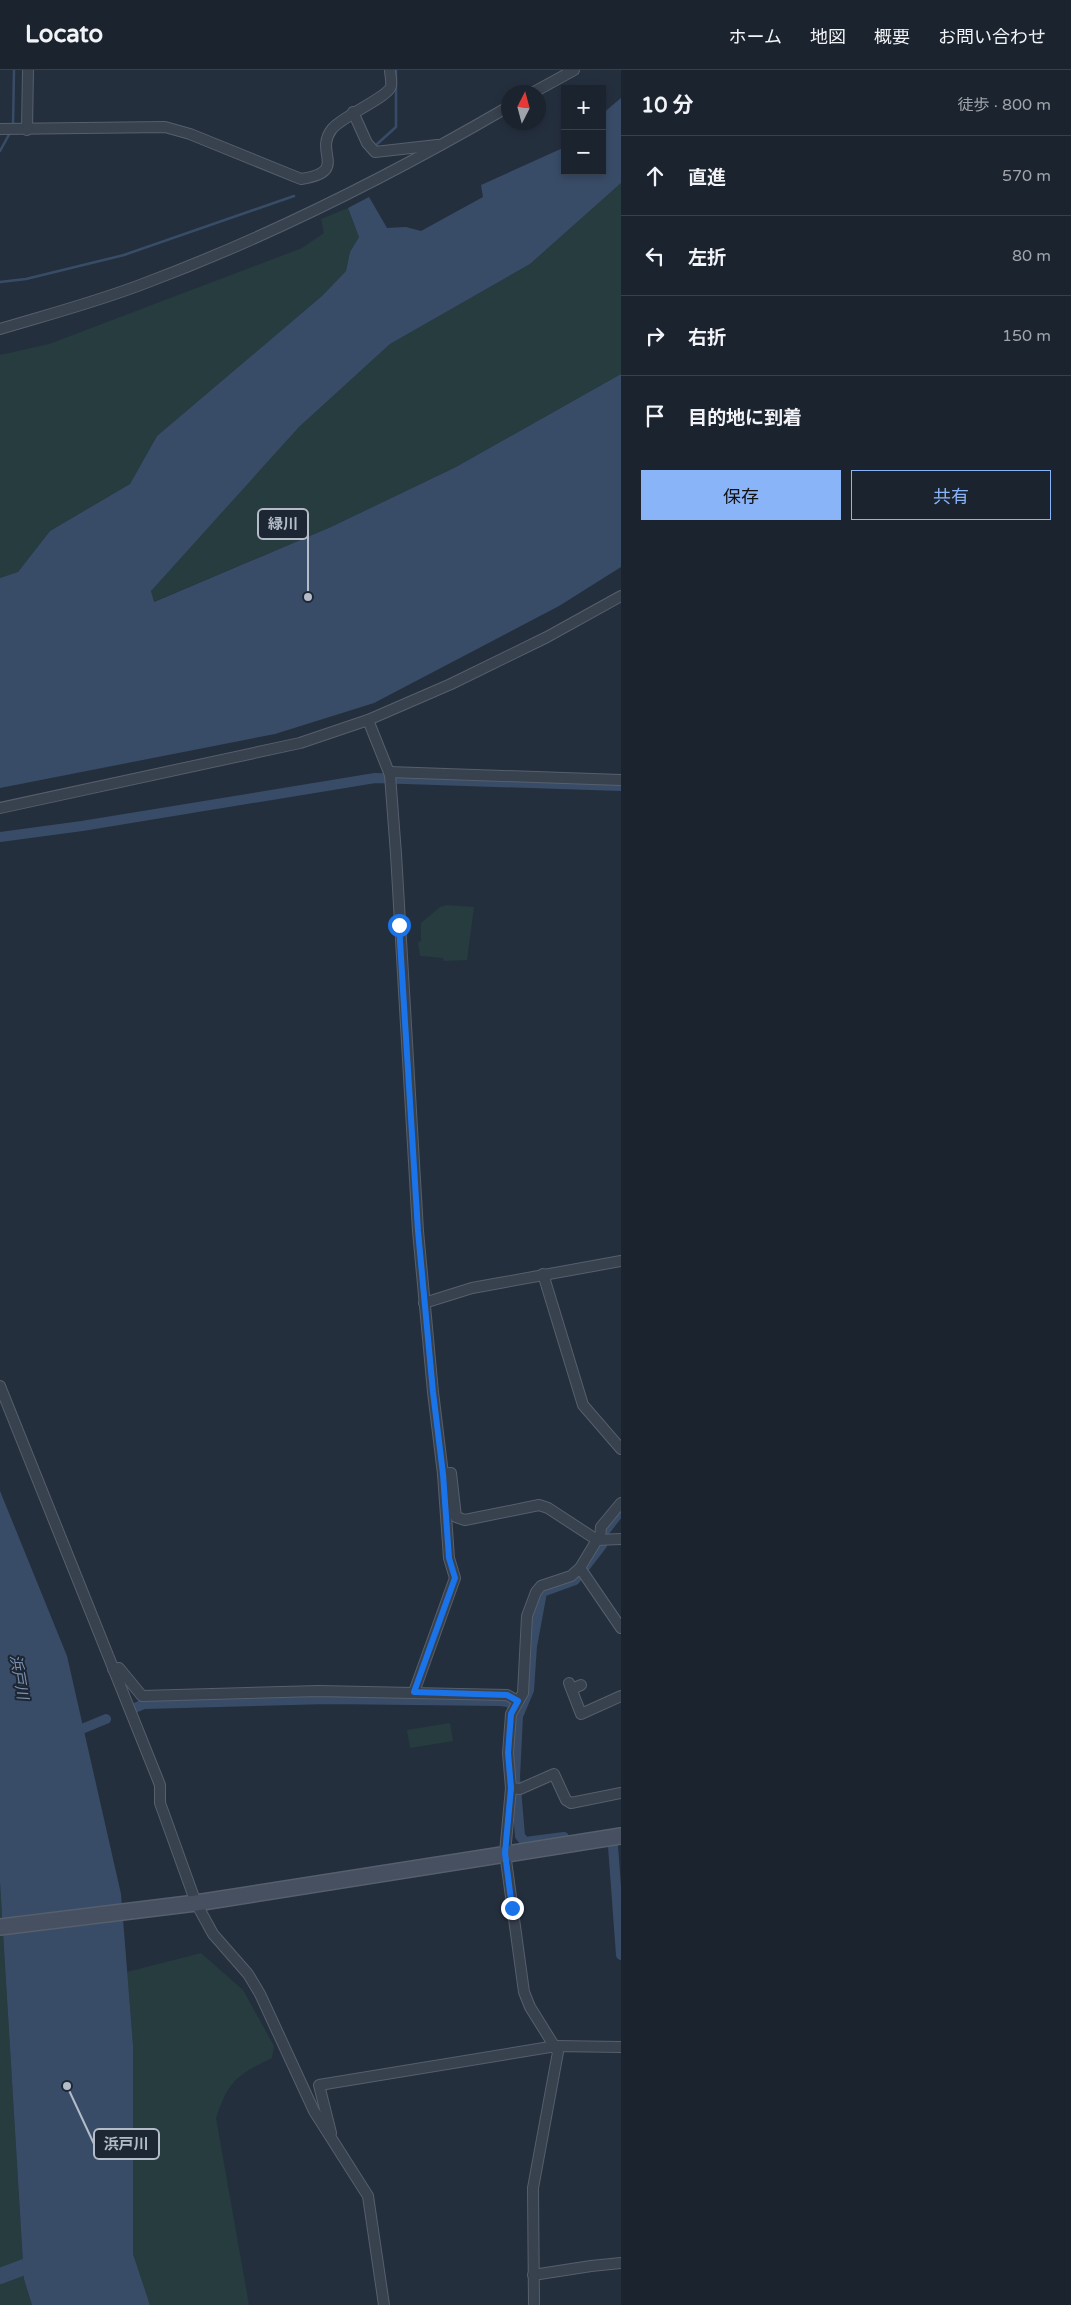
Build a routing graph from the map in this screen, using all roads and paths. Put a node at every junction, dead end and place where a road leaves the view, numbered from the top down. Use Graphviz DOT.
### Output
graph roads {
  1 [pos="28,70"];
  2 [pos="390,70"];
  3 [pos="574,70"];
  4 [pos="546,85"];
  5 [pos="501,111"];
  6 [pos="352,112"];
  7 [pos="0,129"];
  8 [pos="27,130"];
  9 [pos="445,143"];
  10 [pos="0,329"];
  11 [pos="621,596"];
  12 [pos="368,720"];
  13 [pos="390,777"];
  14 [pos="621,780"];
  15 [pos="0,808"];
  16 [pos="621,1261"];
  17 [pos="542,1274"];
  18 [pos="424,1303"];
  19 [pos="0,1386"];
  20 [pos="621,1449"];
  21 [pos="443,1474"];
  22 [pos="621,1503"];
  23 [pos="599,1539"];
  24 [pos="621,1539"];
  25 [pos="583,1570"];
  26 [pos="621,1628"];
  27 [pos="113,1669"];
  28 [pos="574,1686"];
  29 [pos="414,1692"];
  30 [pos="621,1696"];
  31 [pos="516,1705"];
  32 [pos="515,1788"];
  33 [pos="621,1793"];
  34 [pos="621,1836"];
  35 [pos="505,1853"];
  36 [pos="190,1903"];
  37 [pos="0,1927"];
  38 [pos="556,2046"];
  39 [pos="621,2047"];
  40 [pos="332,2141"];
  41 [pos="621,2263"];
  42 [pos="533,2276"];
  43 [pos="384,2305"];
  44 [pos="534,2305"];
  1 -- 8 [label="street"];
  2 -- 6 [label="street"];
  3 -- 4 [label="street"];
  5 -- 9 [label="street"];
  6 -- 8 [label="street"];
  6 -- 9 [label="street"];
  7 -- 8 [label="street"];
  9 -- 10 [label="street"];
  11 -- 12 [label="street"];
  12 -- 13 [label="street"];
  12 -- 15 [label="street"];
  13 -- 14 [label="street"];
  13 -- 18 [label="street"];
  16 -- 17 [label="street"];
  17 -- 18 [label="street"];
  17 -- 20 [label="street"];
  18 -- 21 [label="street"];
  19 -- 27 [label="street"];
  21 -- 23 [label="street"];
  21 -- 29 [label="street"];
  22 -- 23 [label="street"];
  23 -- 24 [label="street"];
  23 -- 25 [label="street"];
  25 -- 26 [label="street"];
  25 -- 31 [label="street"];
  27 -- 29 [label="street"];
  27 -- 36 [label="street"];
  28 -- 30 [label="street"];
  29 -- 31 [label="street"];
  31 -- 32 [label="street"];
  32 -- 33 [label="street"];
  32 -- 35 [label="street"];
  34 -- 35 [label="street"];
  35 -- 36 [label="street"];
  35 -- 38 [label="street"];
  36 -- 37 [label="street"];
  36 -- 40 [label="street"];
  38 -- 39 [label="street"];
  38 -- 40 [label="street"];
  38 -- 42 [label="street"];
  40 -- 43 [label="street"];
  41 -- 42 [label="street"];
  42 -- 44 [label="street"];
}
